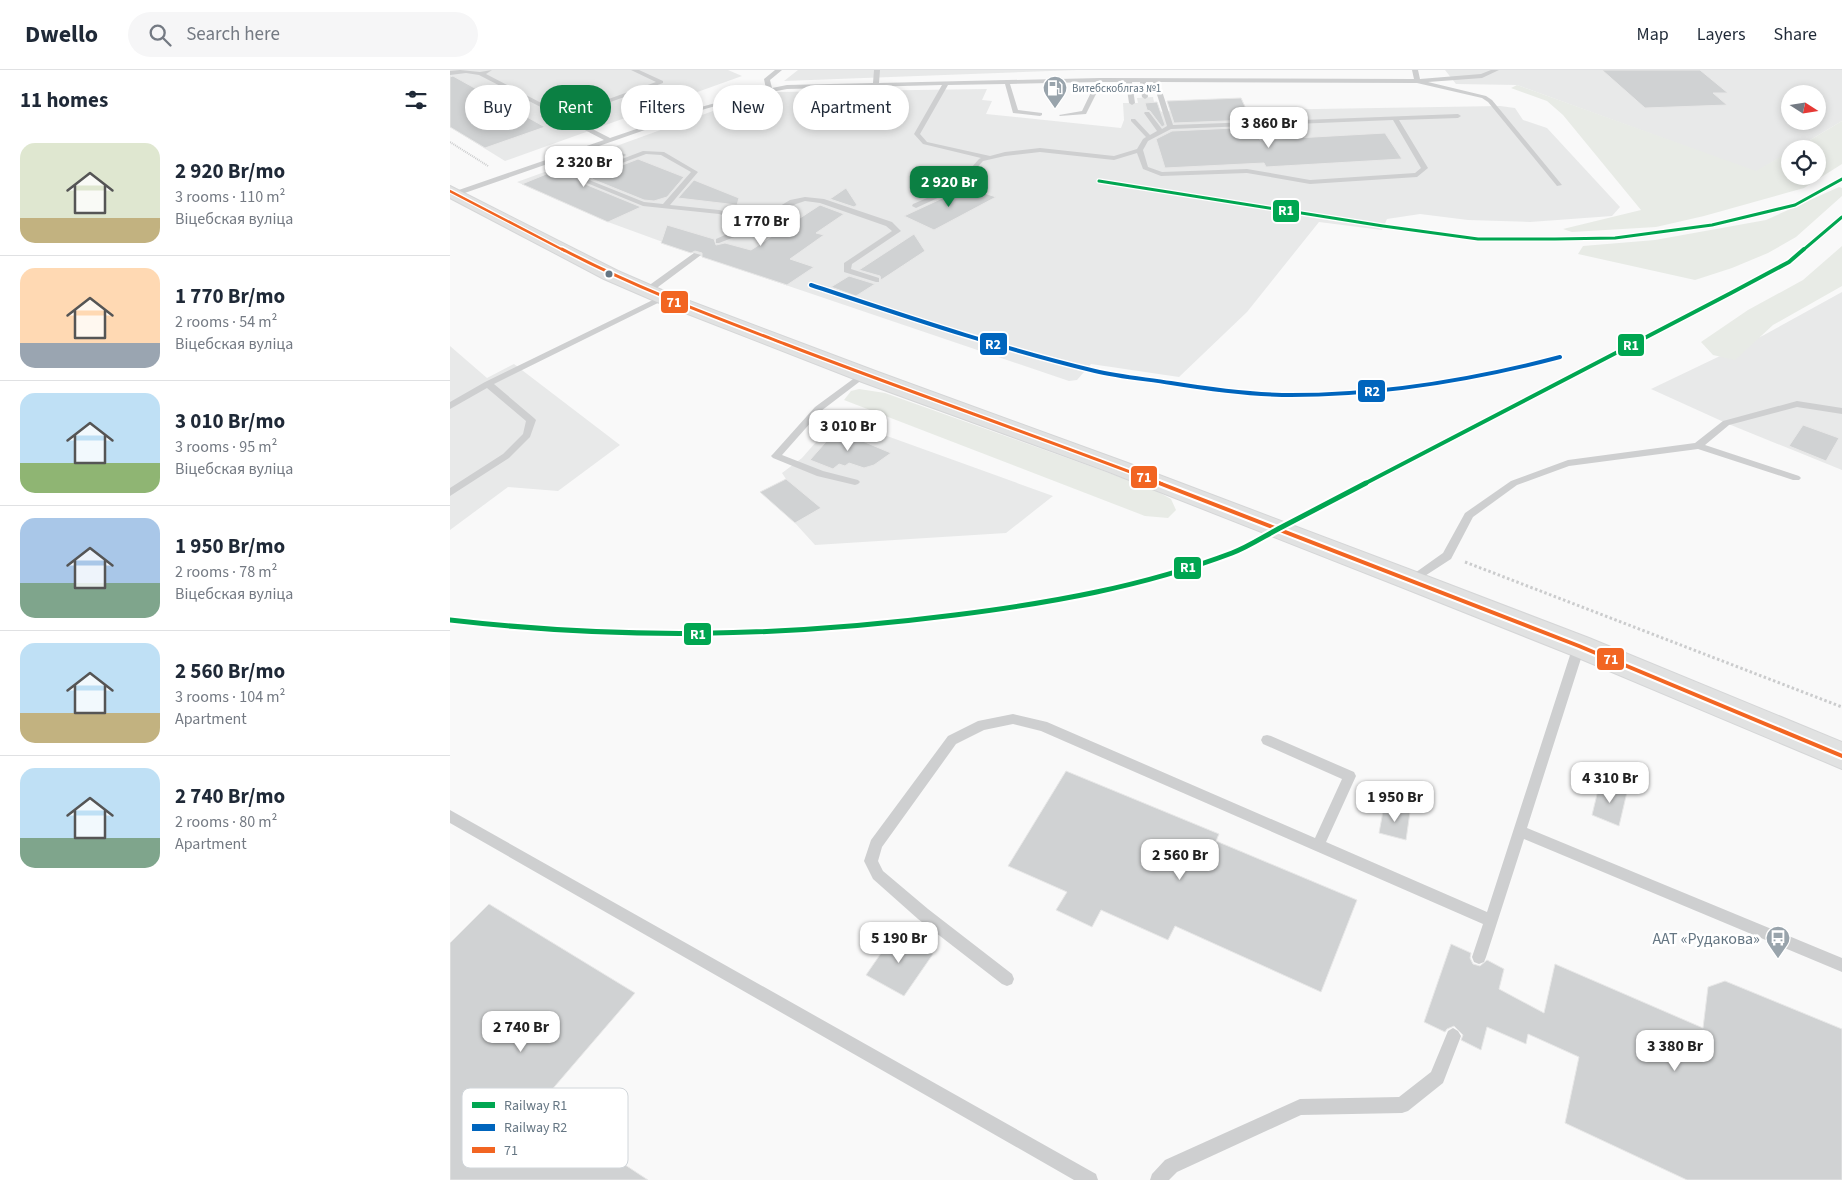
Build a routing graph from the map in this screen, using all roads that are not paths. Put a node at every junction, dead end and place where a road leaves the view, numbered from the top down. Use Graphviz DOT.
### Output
graph roads {
  1 [pos="490,70"];
  2 [pos="634,70"];
  3 [pos="779,70"];
  4 [pos="877,70"];
  5 [pos="1415,70"];
  6 [pos="1496,70"];
  7 [pos="1065,71"];
  8 [pos="450,73"];
  9 [pos="481,74"];
  10 [pos="1100,80"];
  11 [pos="1129,80"];
  12 [pos="1143,80"];
  13 [pos="1155,80"];
  14 [pos="1062,81"];
  15 [pos="1417,81"];
  16 [pos="1007,82"];
  17 [pos="946,83"];
  18 [pos="876,84"];
  19 [pos="768,85"];
  20 [pos="783,88"];
  21 [pos="1145,97"];
  22 [pos="611,100"];
  23 [pos="1132,103"];
  24 [pos="540,105"];
  25 [pos="713,105"];
  26 [pos="1147,112"];
  27 [pos="1040,114"];
  28 [pos="1062,115"];
  29 [pos="1458,116"];
  30 [pos="1396,119"];
  31 [pos="1133,120"];
  32 [pos="1170,127"];
  33 [pos="588,130"];
  34 [pos="1161,132"];
  35 [pos="1150,138"];
  36 [pos="608,140"];
  37 [pos="1140,150"];
  38 [pos="990,158"];
  39 [pos="1559,185"];
  40 [pos="453,192"];
  41 [pos="665,206"];
  42 [pos="916,206"];
  43 [pos="758,222"];
  44 [pos="744,230"];
  45 [pos="719,241"];
  46 [pos="727,243"];
  47 [pos="701,256"];
  48 [pos="876,280"];
  49 [pos="655,294"];
  50 [pos="864,374"];
  51 [pos="488,384"];
  52 [pos="450,406"];
  53 [pos="1842,411"];
  54 [pos="1698,446"];
  55 [pos="1796,478"];
  56 [pos="855,482"];
  57 [pos="450,493"];
  58 [pos="1410,580"];
  59 [pos="1579,646"];
  60 [pos="1267,740"];
  61 [pos="1842,756"];
  62 [pos="450,816"];
  63 [pos="1519,830"];
  64 [pos="1318,845"];
  65 [pos="1490,920"];
  66 [pos="1479,957"];
  67 [pos="1842,965"];
  68 [pos="1007,979"];
  69 [pos="1453,1036"];
  70 [pos="1090,1180"];
  71 [pos="1158,1180"];
  1 -- 9 [label="lane"];
  2 -- 22 [label="lane"];
  3 -- 19 [label="lane"];
  4 -- 18 [label="lane"];
  5 -- 15 [label="lane"];
  6 -- 15 [label="lane"];
  7 -- 14 [label="lane"];
  8 -- 9 [label="lane"];
  9 -- 24 [label="lane"];
  10 -- 11 [label="lane"];
  10 -- 14 [label="lane"];
  10 -- 28 [label="lane"];
  11 -- 12 [label="lane"];
  11 -- 23 [label="lane"];
  12 -- 13 [label="lane"];
  12 -- 21 [label="lane"];
  13 -- 15 [label="lane"];
  13 -- 32 [label="lane"];
  14 -- 16 [label="lane"];
  15 -- 39 [label="lane"];
  16 -- 17 [label="lane"];
  16 -- 27 [label="lane"];
  17 -- 18 [label="lane"];
  17 -- 38 [label="lane"];
  18 -- 20 [label="lane"];
  25 -- 36 [label="lane"];
  26 -- 34 [label="lane"];
  29 -- 30 [label="lane"];
  30 -- 32 [label="lane"];
  30 -- 37 [label="lane"];
  31 -- 35 [label="lane"];
  32 -- 34 [label="lane"];
  33 -- 36 [label="lane"];
  34 -- 35 [label="lane"];
  35 -- 37 [label="lane"];
  36 -- 40 [label="lane"];
  37 -- 38 [label="lane"];
  38 -- 42 [label="lane"];
  40 -- 49 [label="main road"];
  41 -- 41 [label="lane"];
  41 -- 43 [label="lane"];
  43 -- 44 [label="lane"];
  43 -- 48 [label="lane"];
  44 -- 45 [label="lane"];
  44 -- 46 [label="lane"];
  47 -- 49 [label="lane"];
  49 -- 50 [label="main road"];
  49 -- 51 [label="lane"];
  50 -- 56 [label="lane"];
  50 -- 58 [label="main road"];
  51 -- 52 [label="lane"];
  51 -- 57 [label="lane"];
  53 -- 54 [label="lane"];
  54 -- 55 [label="lane"];
  54 -- 58 [label="lane"];
  58 -- 59 [label="main road"];
  59 -- 61 [label="main road"];
  59 -- 63 [label="lane"];
  60 -- 64 [label="lane"];
  62 -- 70 [label="lane"];
  63 -- 65 [label="lane"];
  63 -- 67 [label="lane"];
  64 -- 65 [label="lane"];
  64 -- 68 [label="lane"];
  65 -- 66 [label="lane"];
  69 -- 71 [label="lane"];
}
